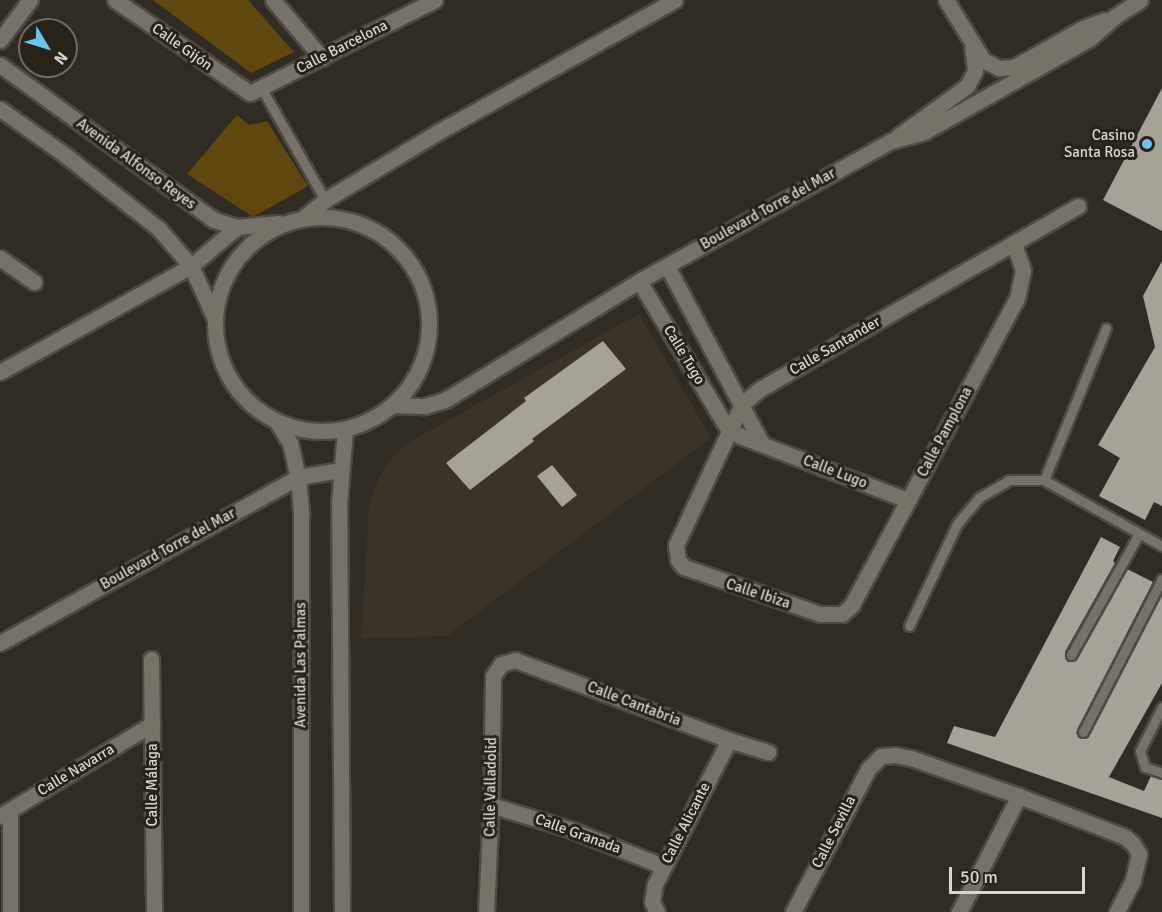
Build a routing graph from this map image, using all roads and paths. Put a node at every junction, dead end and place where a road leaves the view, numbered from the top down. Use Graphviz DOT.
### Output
graph roads {
  1 [pos="30,0"];
  2 [pos="115,0"];
  3 [pos="273,0"];
  4 [pos="675,0"];
  5 [pos="946,0"];
  6 [pos="1140,0"];
  7 [pos="425,2"];
  8 [pos="1114,17"];
  9 [pos="0,40"];
  10 [pos="972,45"];
  11 [pos="322,58"];
  12 [pos="0,65"];
  13 [pos="256,91"];
  14 [pos="0,109"];
  15 [pos="891,141"];
  16 [pos="325,200"];
  17 [pos="1078,206"];
  18 [pos="303,218"];
  19 [pos="285,223"];
  20 [pos="237,227"];
  21 [pos="1014,243"];
  22 [pos="0,258"];
  23 [pos="191,266"];
  24 [pos="667,266"];
  25 [pos="639,281"];
  26 [pos="34,282"];
  27 [pos="215,319"];
  28 [pos="1106,328"];
  29 [pos="708,342"];
  30 [pos="684,356"];
  31 [pos="0,372"];
  32 [pos="742,404"];
  33 [pos="392,405"];
  34 [pos="278,422"];
  35 [pos="345,429"];
  36 [pos="728,429"];
  37 [pos="762,444"];
  38 [pos="341,470"];
  39 [pos="298,477"];
  40 [pos="1044,480"];
  41 [pos="908,500"];
  42 [pos="1139,534"];
  43 [pos="1162,546"];
  44 [pos="678,560"];
  45 [pos="1162,579"];
  46 [pos="842,614"];
  47 [pos="909,626"];
  48 [pos="0,643"];
  49 [pos="1071,655"];
  50 [pos="152,659"];
  51 [pos="501,664"];
  52 [pos="1162,707"];
  53 [pos="152,724"];
  54 [pos="1083,732"];
  55 [pos="729,740"];
  56 [pos="768,752"];
  57 [pos="1162,773"];
  58 [pos="1019,796"];
  59 [pos="491,805"];
  60 [pos="5,813"];
  61 [pos="663,866"];
  62 [pos="656,910"];
  63 [pos="10,912"];
  64 [pos="154,912"];
  65 [pos="301,912"];
  66 [pos="342,912"];
  67 [pos="486,912"];
  68 [pos="793,912"];
  69 [pos="959,912"];
  70 [pos="1117,912"];
  1 -- 9 [label="street"];
  2 -- 13 [label="street, Calle Gijón"];
  3 -- 11 [label="street"];
  4 -- 16 [label="street"];
  5 -- 10 [label="street"];
  6 -- 8 [label="street, Boulevard Torre del Mar"];
  7 -- 11 [label="street, Calle Barcelona"];
  8 -- 10 [label="street"];
  8 -- 15 [label="street, Boulevard Torre del Mar"];
  10 -- 15 [label="street"];
  11 -- 13 [label="street, Calle Barcelona"];
  12 -- 20 [label="street, Avenida Alfonso Reyes"];
  13 -- 16 [label="lane"];
  14 -- 23 [label="street"];
  15 -- 24 [label="street, Boulevard Torre del Mar"];
  16 -- 18 [label="street"];
  17 -- 21 [label="street, Calle Santander"];
  18 -- 19 [label="street"];
  18 -- 33 [label="street"];
  19 -- 20 [label="street, Avenida Alfonso Reyes"];
  19 -- 27 [label="street"];
  20 -- 23 [label="street"];
  21 -- 32 [label="street, Calle Santander"];
  21 -- 41 [label="street, Calle Pamplona"];
  22 -- 26 [label="street"];
  23 -- 27 [label="street"];
  23 -- 31 [label="street"];
  24 -- 25 [label="street, Boulevard Torre del Mar"];
  24 -- 29 [label="street, Calle Tugo"];
  25 -- 30 [label="street, Calle Tugo"];
  25 -- 33 [label="street, Boulevard Torre del Mar"];
  27 -- 34 [label="street"];
  28 -- 40 [label="lane"];
  29 -- 30 [label="street"];
  29 -- 32 [label="street, Calle Tugo"];
  30 -- 36 [label="street, Calle Tugo"];
  32 -- 36 [label="street, Calle Santander"];
  32 -- 37 [label="street"];
  33 -- 35 [label="street"];
  34 -- 35 [label="street"];
  34 -- 39 [label="street, Avenida Las Palmas"];
  35 -- 38 [label="street"];
  36 -- 37 [label="street, Calle Lugo"];
  36 -- 44 [label="street, Calle Santander"];
  37 -- 41 [label="street, Calle Lugo"];
  38 -- 39 [label="street, Boulevard Torre del Mar"];
  38 -- 66 [label="street"];
  39 -- 48 [label="street, Boulevard Torre del Mar"];
  39 -- 65 [label="street, Avenida Las Palmas"];
  40 -- 42 [label="lane"];
  40 -- 47 [label="lane"];
  41 -- 46 [label="street, Calle Pamplona"];
  42 -- 43 [label="lane"];
  42 -- 49 [label="lane"];
  44 -- 46 [label="street, Calle Ibiza"];
  45 -- 54 [label="lane"];
  50 -- 53 [label="street, Calle Málaga"];
  51 -- 55 [label="street, Calle Cantabria"];
  51 -- 59 [label="street, Calle Valladolid"];
  52 -- 57 [label="lane"];
  53 -- 60 [label="street, Calle Navarra"];
  53 -- 64 [label="street, Calle Málaga"];
  55 -- 56 [label="street, Calle Cantabria"];
  55 -- 61 [label="street, Calle Alicante"];
  58 -- 68 [label="street, Calle Sevilla"];
  58 -- 69 [label="street"];
  58 -- 70 [label="street"];
  59 -- 61 [label="street, Calle Granada"];
  59 -- 67 [label="street, Calle Valladolid"];
  60 -- 63 [label="street"];
  61 -- 62 [label="street, Calle Alicante"];
}
